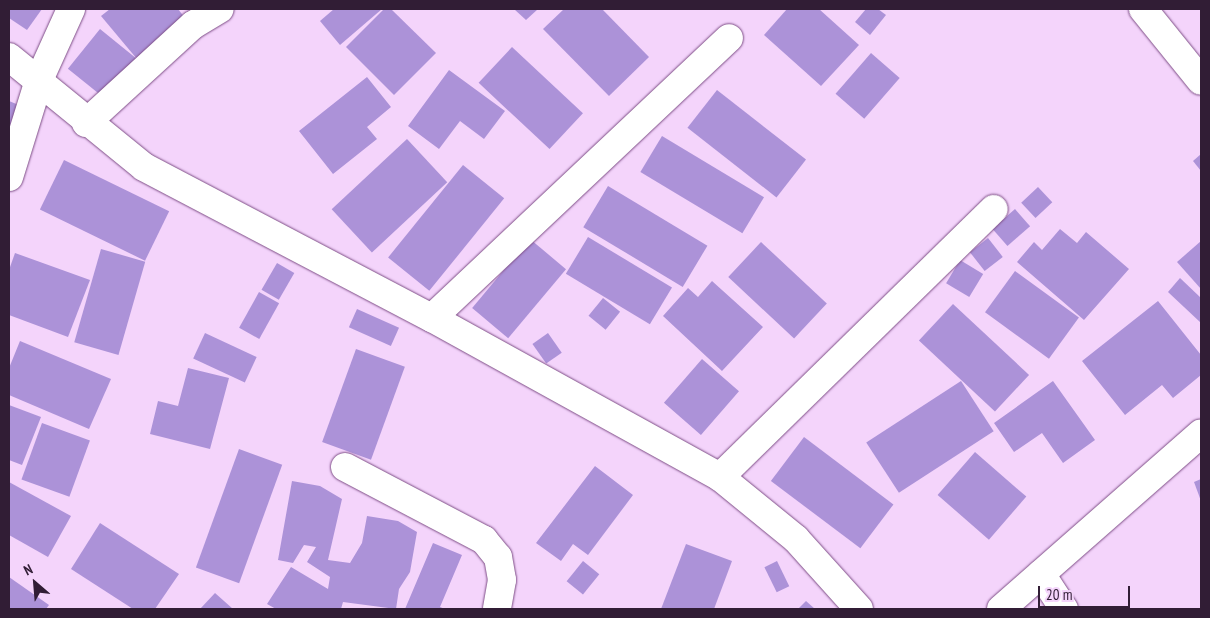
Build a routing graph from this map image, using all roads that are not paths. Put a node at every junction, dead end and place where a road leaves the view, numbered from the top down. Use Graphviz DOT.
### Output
graph roads {
  1 [pos="71,9"];
  2 [pos="220,9"];
  3 [pos="1143,9"];
  4 [pos="729,38"];
  5 [pos="9,57"];
  6 [pos="39,80"];
  7 [pos="1201,81"];
  8 [pos="86,122"];
  9 [pos="9,177"];
  10 [pos="994,209"];
  11 [pos="432,318"];
  12 [pos="1201,433"];
  13 [pos="345,467"];
  14 [pos="720,477"];
  15 [pos="1041,574"];
  16 [pos="497,609"];
  17 [pos="859,609"];
  18 [pos="1001,609"];
  19 [pos="1064,609"];
  1 -- 6 [label="street"];
  2 -- 8 [label="street"];
  3 -- 7 [label="street"];
  4 -- 11 [label="street"];
  5 -- 6 [label="street"];
  6 -- 8 [label="street"];
  6 -- 9 [label="street"];
  8 -- 11 [label="street"];
  10 -- 14 [label="street"];
  11 -- 14 [label="street"];
  12 -- 15 [label="street"];
  13 -- 16 [label="street"];
  14 -- 17 [label="street"];
  15 -- 18 [label="street"];
  15 -- 19 [label="street"];
}
